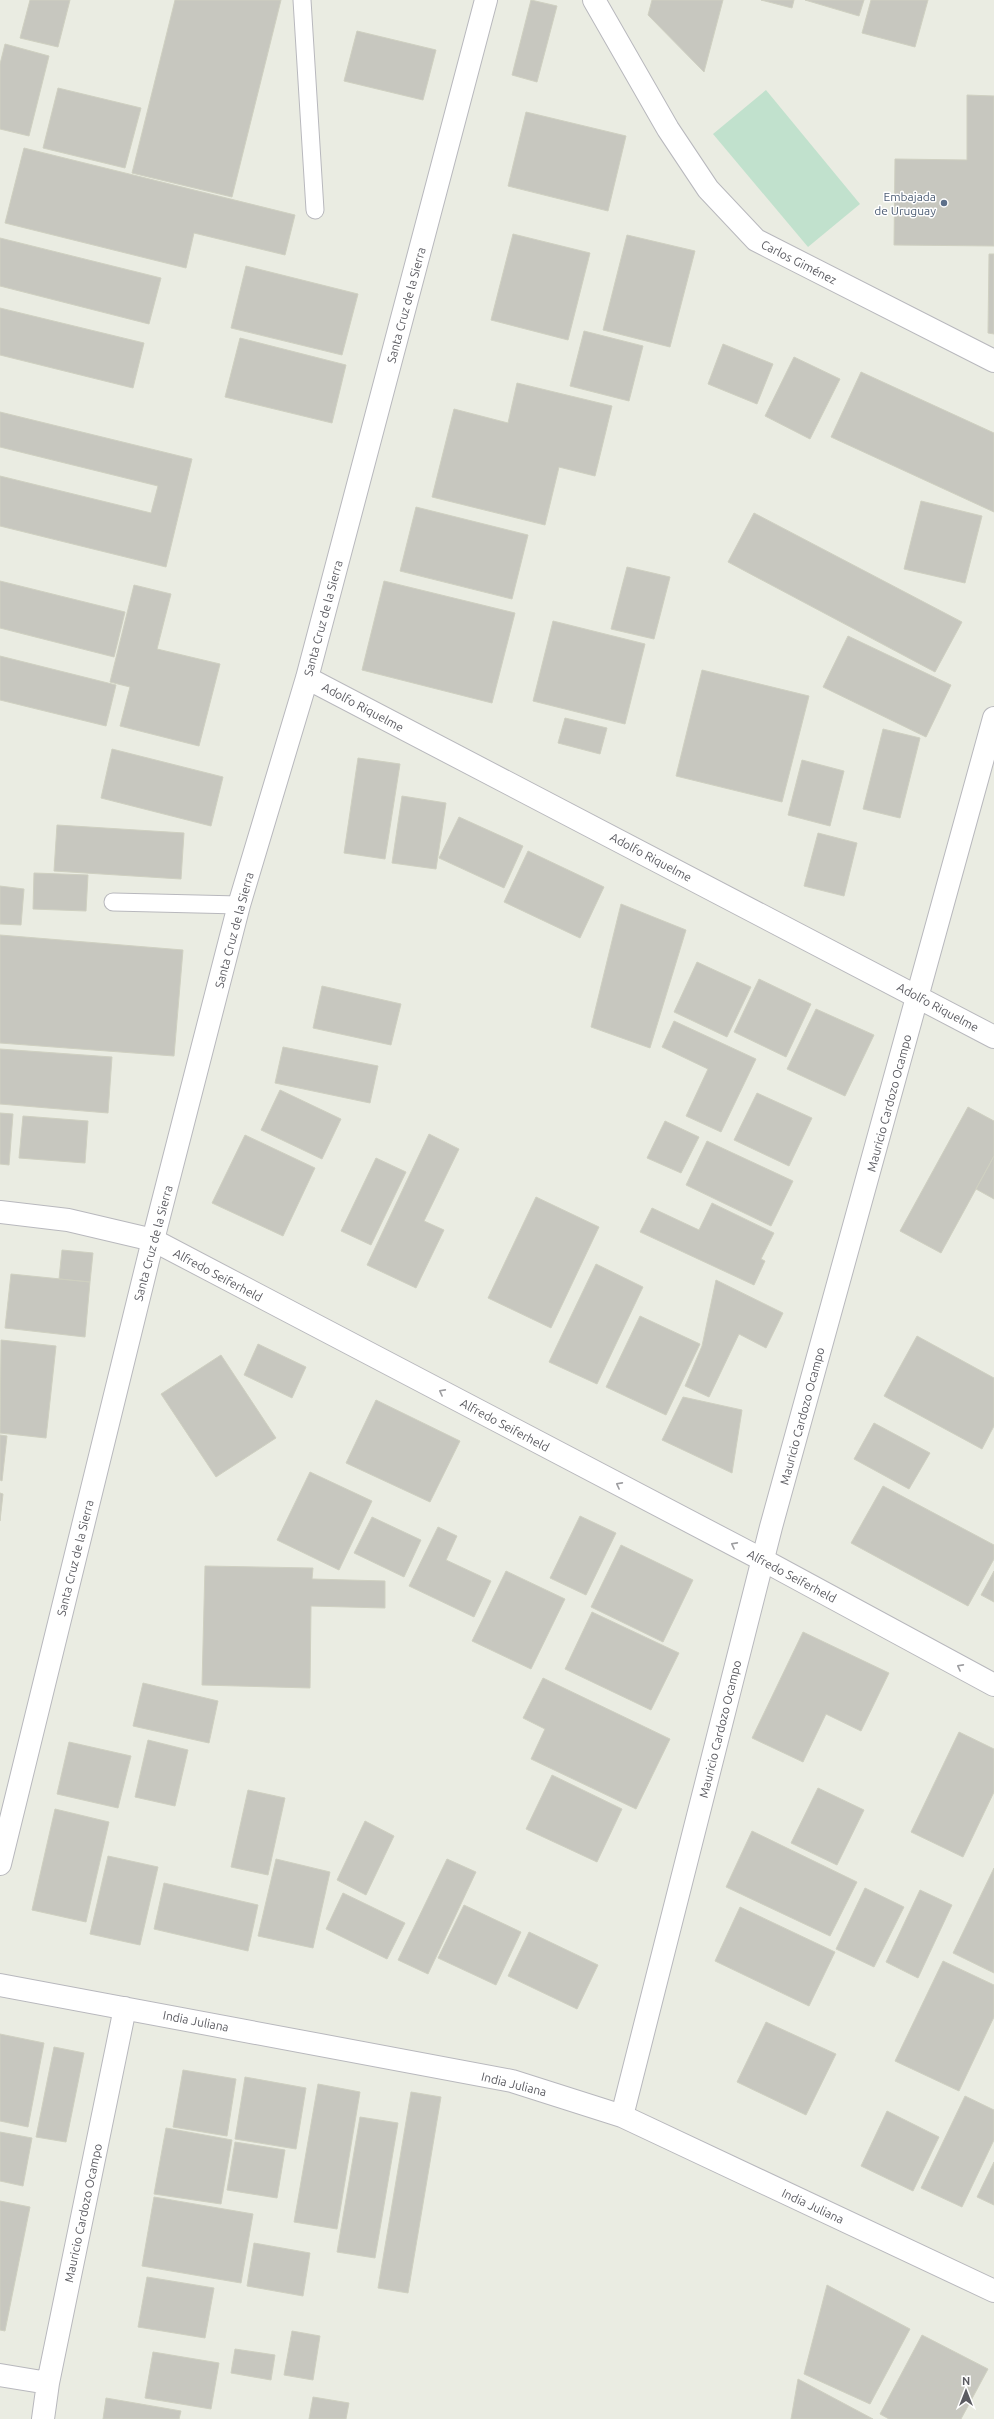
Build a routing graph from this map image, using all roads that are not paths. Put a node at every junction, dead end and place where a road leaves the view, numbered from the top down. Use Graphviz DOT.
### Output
graph roads {
  1 [pos="302,0"];
  2 [pos="486,0"];
  3 [pos="594,0"];
  4 [pos="315,210"];
  5 [pos="994,360"];
  6 [pos="307,678"];
  7 [pos="994,718"];
  8 [pos="113,902"];
  9 [pos="239,906"];
  10 [pos="918,997"];
  11 [pos="994,1037"];
  12 [pos="0,1212"];
  13 [pos="153,1240"];
  14 [pos="763,1560"];
  15 [pos="994,1685"];
  16 [pos="0,1864"];
  17 [pos="0,1985"];
  18 [pos="125,2008"];
  19 [pos="622,2116"];
  20 [pos="994,2291"];
  21 [pos="0,2375"];
  22 [pos="48,2383"];
  23 [pos="43,2419"];
  1 -- 4 [label="lane"];
  2 -- 6 [label="street, Santa Cruz de la Sierra"];
  3 -- 5 [label="street, Carlos Giménez"];
  6 -- 9 [label="street, Santa Cruz de la Sierra"];
  6 -- 10 [label="street, Adolfo Riquelme"];
  7 -- 10 [label="street, Mauricio Cardozo Ocampo"];
  8 -- 9 [label="lane"];
  9 -- 13 [label="street, Santa Cruz de la Sierra"];
  10 -- 11 [label="street, Adolfo Riquelme"];
  10 -- 14 [label="street, Mauricio Cardozo Ocampo"];
  12 -- 13 [label="street, Alfredo Seiferheld"];
  14 -- 13 [label="street, Alfredo Seiferheld, one-way"];
  13 -- 16 [label="street, Santa Cruz de la Sierra"];
  15 -- 14 [label="street, Alfredo Seiferheld, one-way"];
  14 -- 19 [label="street, Mauricio Cardozo Ocampo"];
  17 -- 18 [label="street, India Juliana"];
  18 -- 19 [label="street, India Juliana"];
  18 -- 22 [label="street, Mauricio Cardozo Ocampo"];
  19 -- 20 [label="street, India Juliana"];
  21 -- 22 [label="street"];
  22 -- 23 [label="street, Mauricio Cardozo Ocampo"];
}
